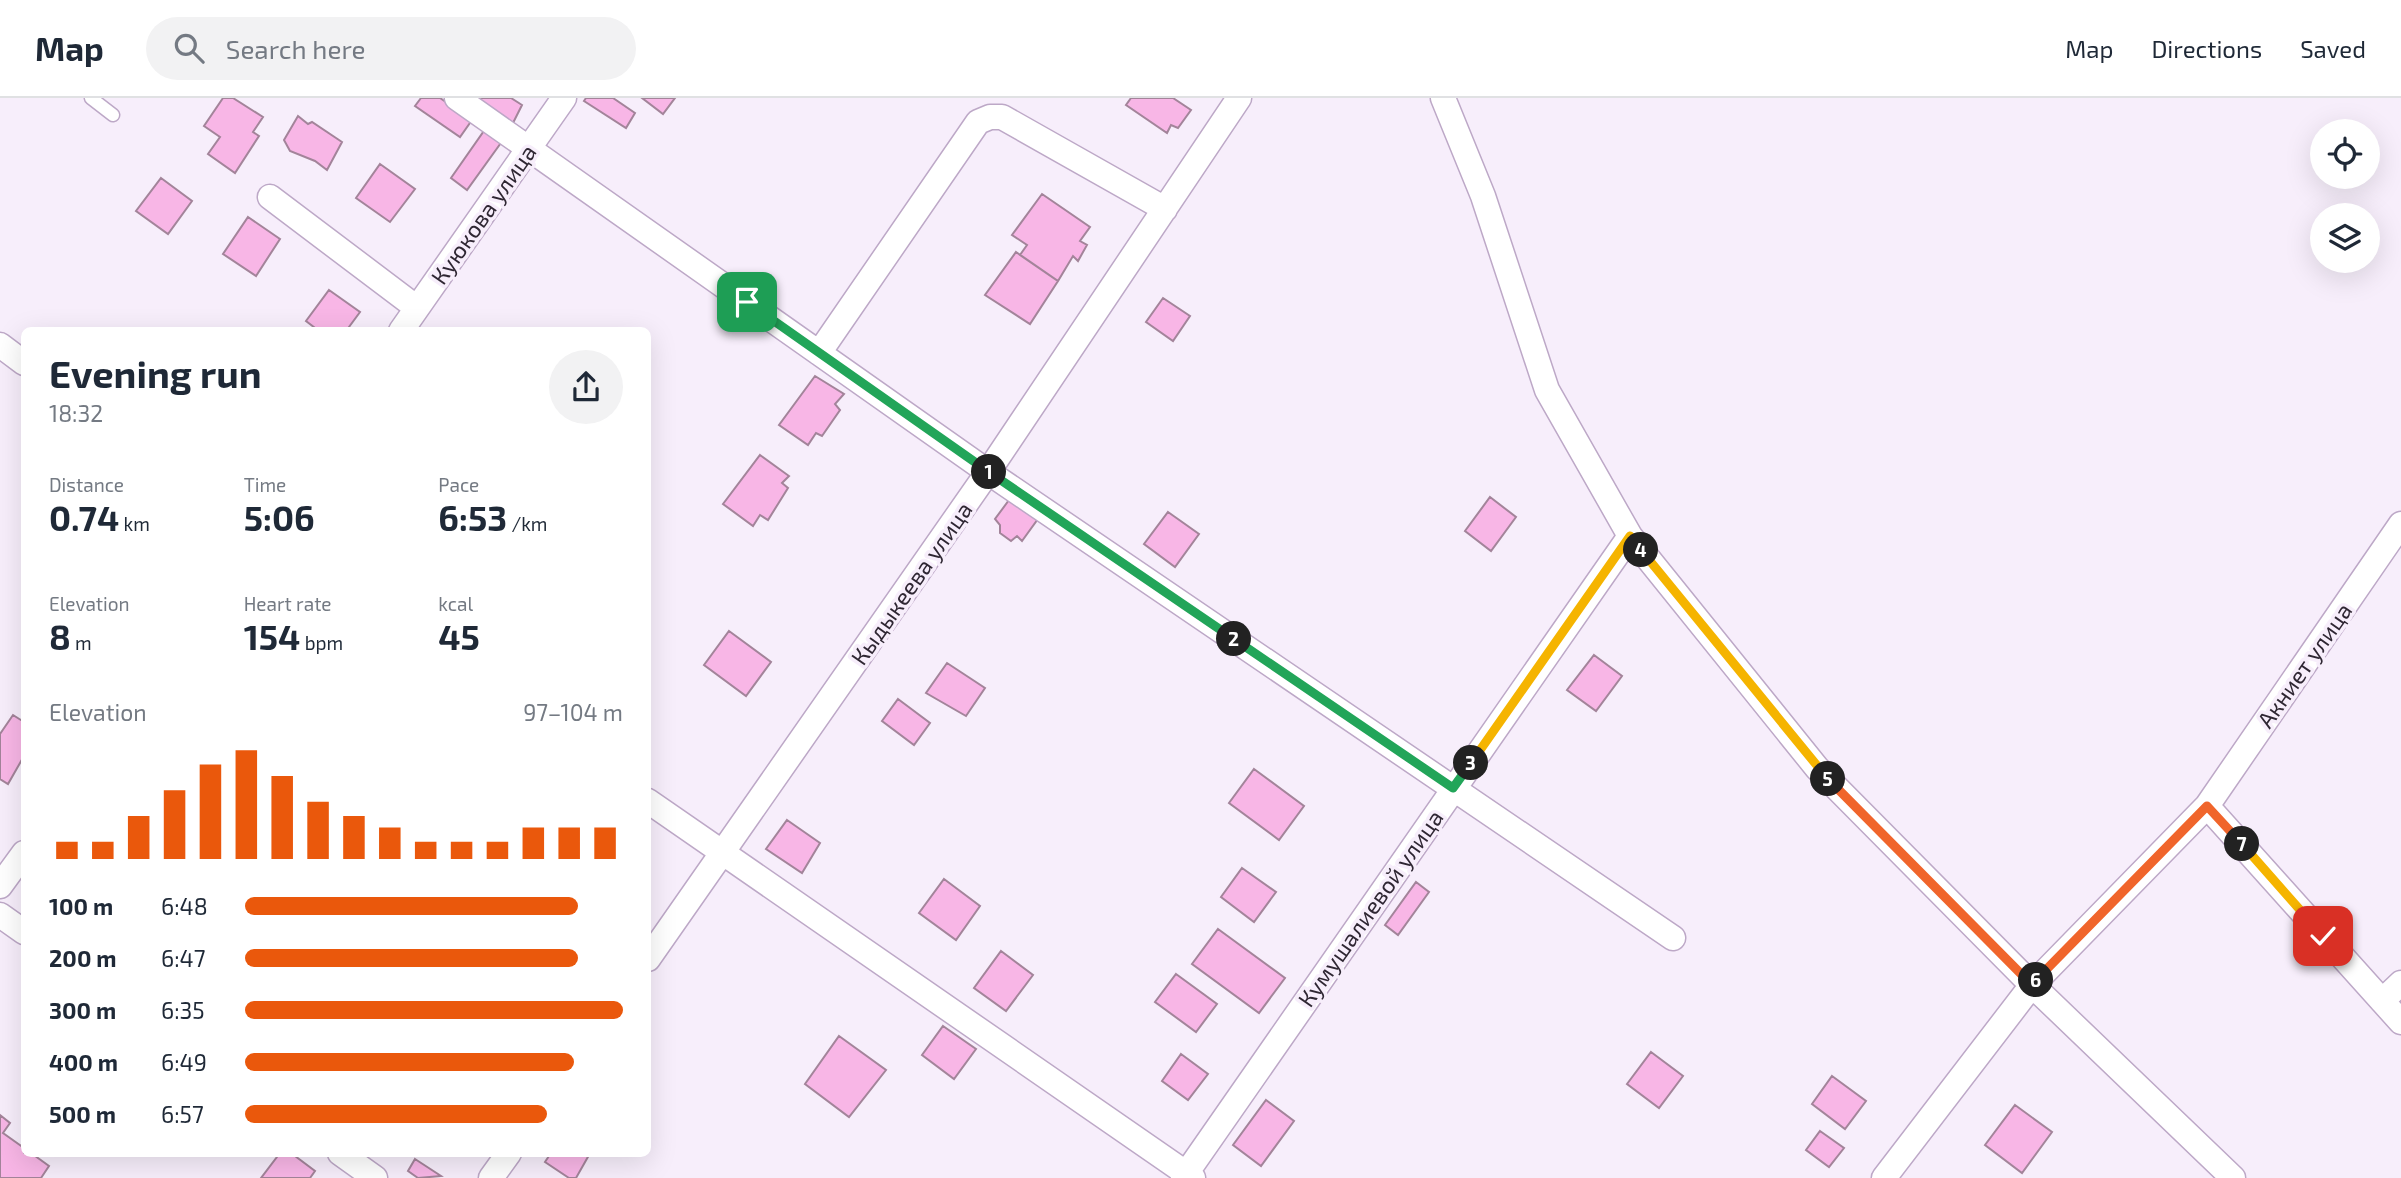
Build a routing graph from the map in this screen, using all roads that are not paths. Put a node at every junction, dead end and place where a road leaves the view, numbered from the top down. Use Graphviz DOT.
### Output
graph roads {
  1 [pos="91,98"];
  2 [pos="457,98"];
  3 [pos="564,98"];
  4 [pos="1239,98"];
  5 [pos="1443,98"];
  6 [pos="113,115"];
  7 [pos="529,149"];
  8 [pos="270,197"];
  9 [pos="1165,209"];
  10 [pos="417,308"];
  11 [pos="404,327"];
  12 [pos="819,353"];
  13 [pos="988,472"];
  14 [pos="2401,524"];
  15 [pos="1630,536"];
  16 [pos="1453,788"];
  17 [pos="651,803"];
  18 [pos="2207,806"];
  19 [pos="723,853"];
  20 [pos="21,857"];
  21 [pos="0,886"];
  22 [pos="0,915"];
  23 [pos="21,930"];
  24 [pos="1673,938"];
  25 [pos="651,955"];
  26 [pos="2401,983"];
  27 [pos="2032,985"];
  28 [pos="2382,1001"];
  29 [pos="2401,1022"];
  30 [pos="346,1157"];
  31 [pos="506,1157"];
  32 [pos="1187,1176"];
  33 [pos="376,1178"];
  34 [pos="491,1178"];
  35 [pos="1884,1178"];
  36 [pos="2233,1178"];
  1 -- 6 [label="lane"];
  2 -- 7 [label="street"];
  3 -- 7 [label="street, Куюкова улица"];
  4 -- 9 [label="street, Кыдыкеева улица"];
  5 -- 15 [label="street"];
  7 -- 10 [label="street, Куюкова улица"];
  7 -- 12 [label="street"];
  8 -- 10 [label="street"];
  9 -- 12 [label="street"];
  9 -- 13 [label="street, Кыдыкеева улица"];
  10 -- 11 [label="street, Куюкова улица"];
  12 -- 13 [label="street"];
  13 -- 16 [label="street"];
  13 -- 19 [label="street, Кыдыкеева улица"];
  14 -- 18 [label="street, Акниет улица"];
  15 -- 16 [label="street, Кумушалиевой улица"];
  15 -- 27 [label="street"];
  16 -- 24 [label="street"];
  16 -- 32 [label="street, Кумушалиевой улица"];
  17 -- 19 [label="street"];
  18 -- 27 [label="street, Акниет улица"];
  18 -- 28 [label="street"];
  19 -- 25 [label="street, Кыдыкеева улица"];
  19 -- 32 [label="street"];
  20 -- 21 [label="street"];
  22 -- 23 [label="street"];
  26 -- 28 [label="street"];
  27 -- 35 [label="street, Акниет улица"];
  27 -- 36 [label="street"];
  28 -- 29 [label="street"];
  30 -- 33 [label="street"];
  31 -- 34 [label="street"];
}
